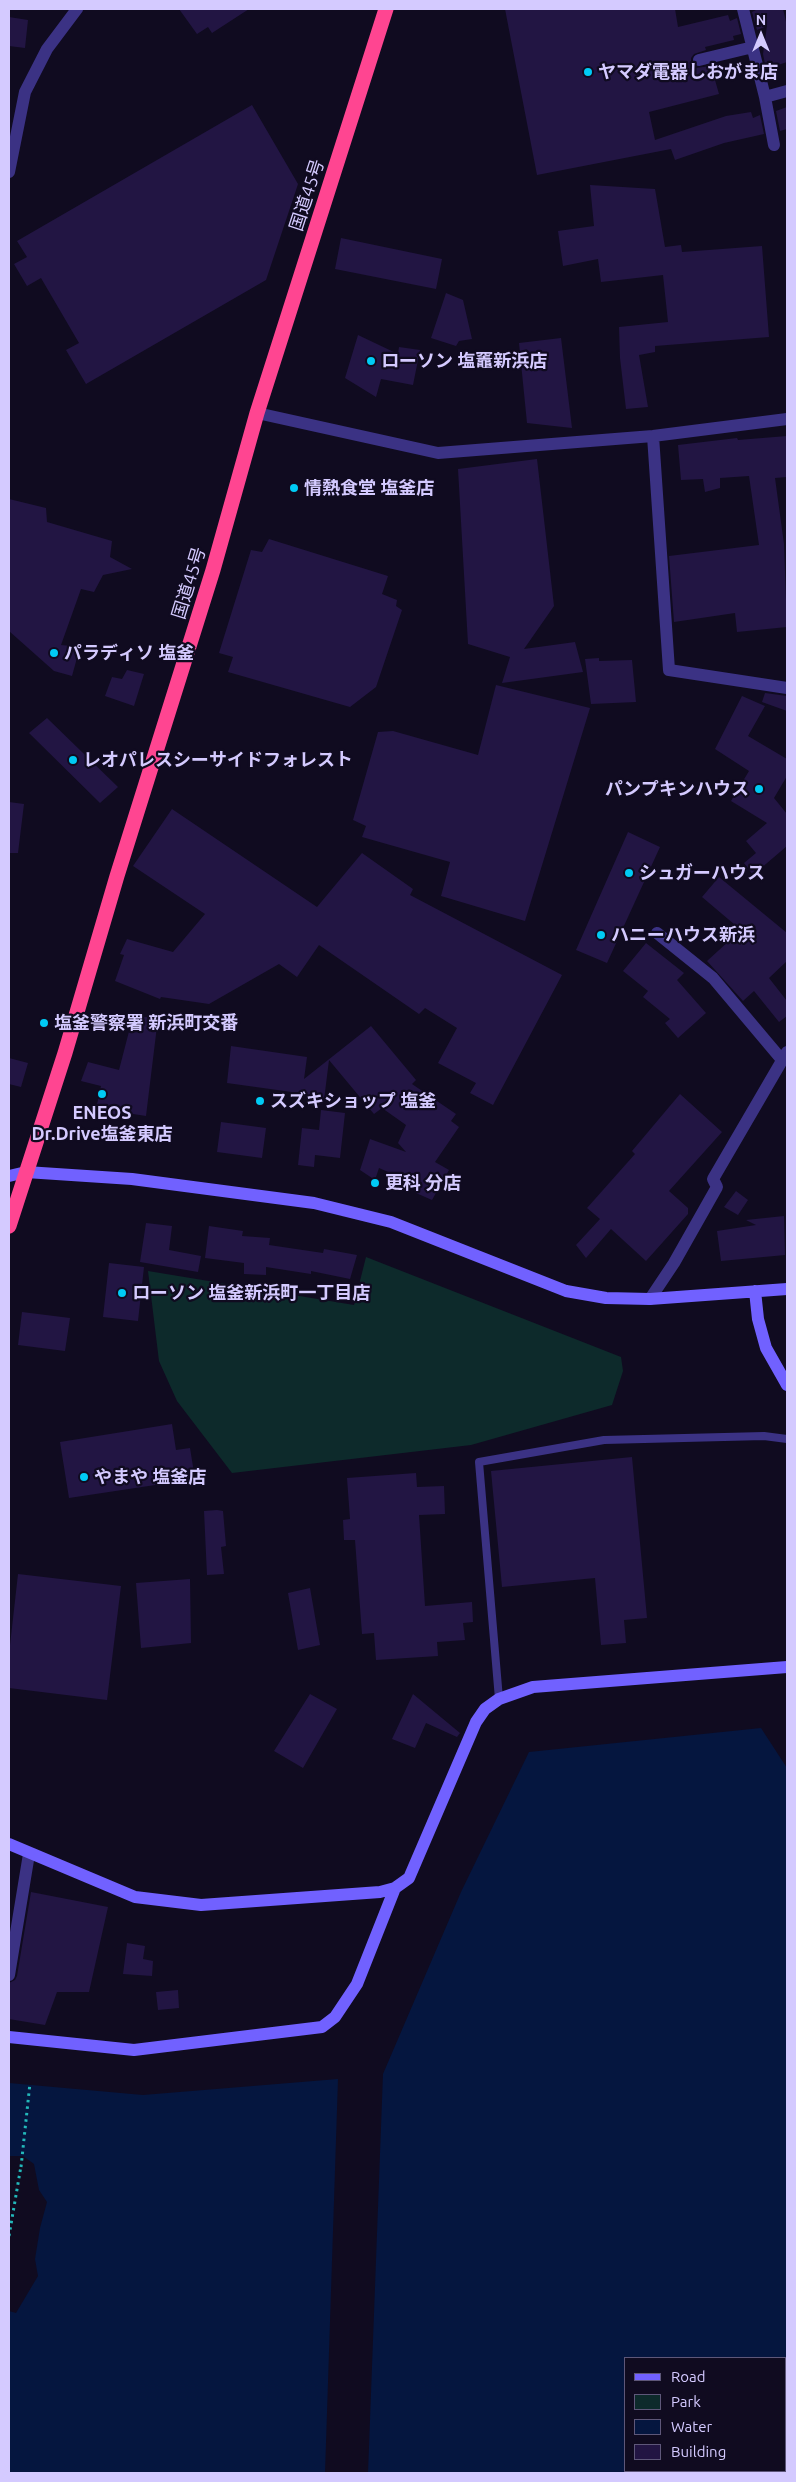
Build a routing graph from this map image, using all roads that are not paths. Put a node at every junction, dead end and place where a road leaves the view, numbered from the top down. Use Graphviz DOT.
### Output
graph roads {
  1 [pos="77,9"];
  2 [pos="386,9"];
  3 [pos="743,9"];
  4 [pos="753,47"];
  5 [pos="700,60"];
  6 [pos="787,92"];
  7 [pos="766,97"];
  8 [pos="774,144"];
  9 [pos="9,172"];
  10 [pos="257,413"];
  11 [pos="787,419"];
  12 [pos="653,436"];
  13 [pos="787,688"];
  14 [pos="657,933"];
  15 [pos="784,1056"];
  16 [pos="26,1172"];
  17 [pos="9,1176"];
  18 [pos="9,1226"];
  19 [pos="787,1289"];
  20 [pos="755,1291"];
  21 [pos="650,1299"];
  22 [pos="787,1385"];
  23 [pos="787,1439"];
  24 [pos="787,1667"];
  25 [pos="499,1699"];
  26 [pos="9,1844"];
  27 [pos="29,1854"];
  28 [pos="395,1888"];
  29 [pos="9,1975"];
  30 [pos="9,2037"];
  1 -- 9 [label="street"];
  2 -- 10 [label="highway, 国道45号"];
  3 -- 4 [label="street"];
  4 -- 5 [label="street"];
  4 -- 7 [label="street"];
  6 -- 7 [label="street"];
  7 -- 8 [label="street"];
  10 -- 12 [label="street"];
  10 -- 16 [label="highway, 国道45号"];
  11 -- 12 [label="street"];
  12 -- 13 [label="street"];
  14 -- 15 [label="street"];
  15 -- 21 [label="street"];
  16 -- 17 [label="street"];
  16 -- 18 [label="highway, 国道45号"];
  16 -- 21 [label="street"];
  19 -- 20 [label="street"];
  20 -- 21 [label="street"];
  20 -- 22 [label="street"];
  23 -- 25 [label="lane"];
  24 -- 25 [label="street"];
  25 -- 28 [label="street"];
  26 -- 27 [label="street"];
  27 -- 28 [label="street"];
  27 -- 29 [label="street"];
  28 -- 30 [label="street"];
}
